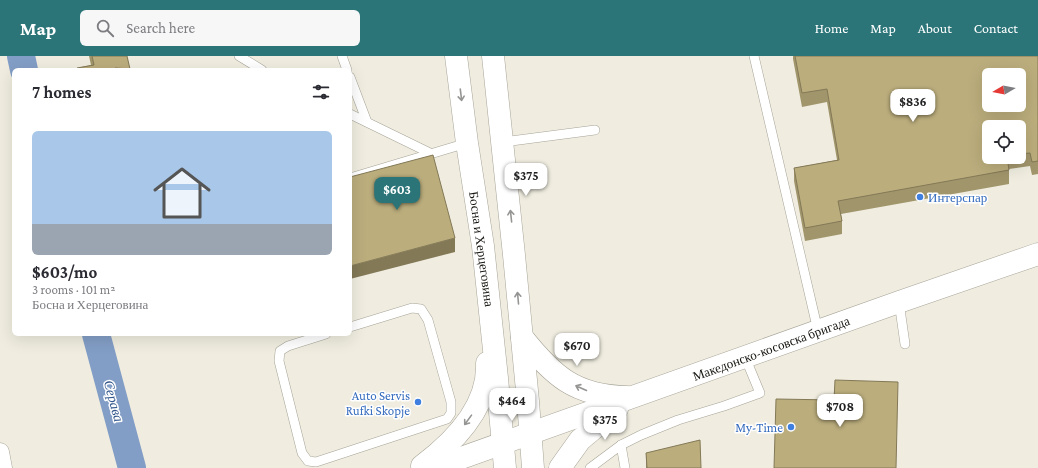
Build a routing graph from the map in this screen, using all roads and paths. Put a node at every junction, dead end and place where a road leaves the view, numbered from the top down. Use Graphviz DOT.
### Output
graph roads {
  1 [pos="239,56"];
  2 [pos="342,56"];
  3 [pos="456,56"];
  4 [pos="493,56"];
  5 [pos="754,56"];
  6 [pos="259,68"];
  7 [pos="346,68"];
  8 [pos="352,82"];
  9 [pos="352,115"];
  10 [pos="367,122"];
  11 [pos="595,130"];
  12 [pos="503,142"];
  13 [pos="466,143"];
  14 [pos="430,153"];
  15 [pos="352,177"];
  16 [pos="1038,254"];
  17 [pos="490,302"];
  18 [pos="899,302"];
  19 [pos="352,326"];
  20 [pos="818,331"];
  21 [pos="320,336"];
  22 [pos="522,337"];
  23 [pos="905,344"];
  24 [pos="745,357"];
  25 [pos="633,397"];
  26 [pos="531,433"];
  27 [pos="504,443"];
  28 [pos="621,445"];
  29 [pos="0,452"];
  30 [pos="305,465"];
  31 [pos="3,468"];
  32 [pos="419,468"];
  33 [pos="433,468"];
  34 [pos="505,468"];
  35 [pos="533,468"];
  36 [pos="560,468"];
  37 [pos="590,468"];
  38 [pos="625,468"];
  1 -- 6 [label="lane"];
  2 -- 7 [label="lane"];
  3 -- 13 [label="street, Босна и Херцеговина, one-way"];
  4 -- 12 [label="street"];
  5 -- 20 [label="lane"];
  8 -- 10 [label="lane"];
  9 -- 10 [label="lane"];
  10 -- 14 [label="lane"];
  11 -- 12 [label="lane"];
  22 -- 12 [label="street, one-way"];
  13 -- 14 [label="lane"];
  13 -- 17 [label="street, Босна и Херцеговина"];
  14 -- 15 [label="lane"];
  16 -- 18 [label="street, Македонско-косовска бригада"];
  17 -- 27 [label="street, Босна и Херцеговина"];
  17 -- 32 [label="street, one-way"];
  18 -- 20 [label="street, Македонско-косовска бригада"];
  18 -- 23 [label="lane"];
  19 -- 30 [label="lane"];
  20 -- 24 [label="street, Македонско-косовска бригада"];
  21 -- 30 [label="lane"];
  25 -- 22 [label="street, one-way"];
  22 -- 26 [label="street"];
  24 -- 25 [label="street, Македонско-косовска бригада"];
  24 -- 28 [label="lane"];
  25 -- 26 [label="street, Македонско-косовска бригада"];
  25 -- 36 [label="street"];
  26 -- 27 [label="street, Македонско-косовска бригада"];
  26 -- 35 [label="street"];
  27 -- 33 [label="street, Македонско-косовска бригада"];
  27 -- 34 [label="street, Босна и Херцеговина"];
  28 -- 37 [label="lane"];
  28 -- 38 [label="lane"];
  29 -- 31 [label="street"];
}
